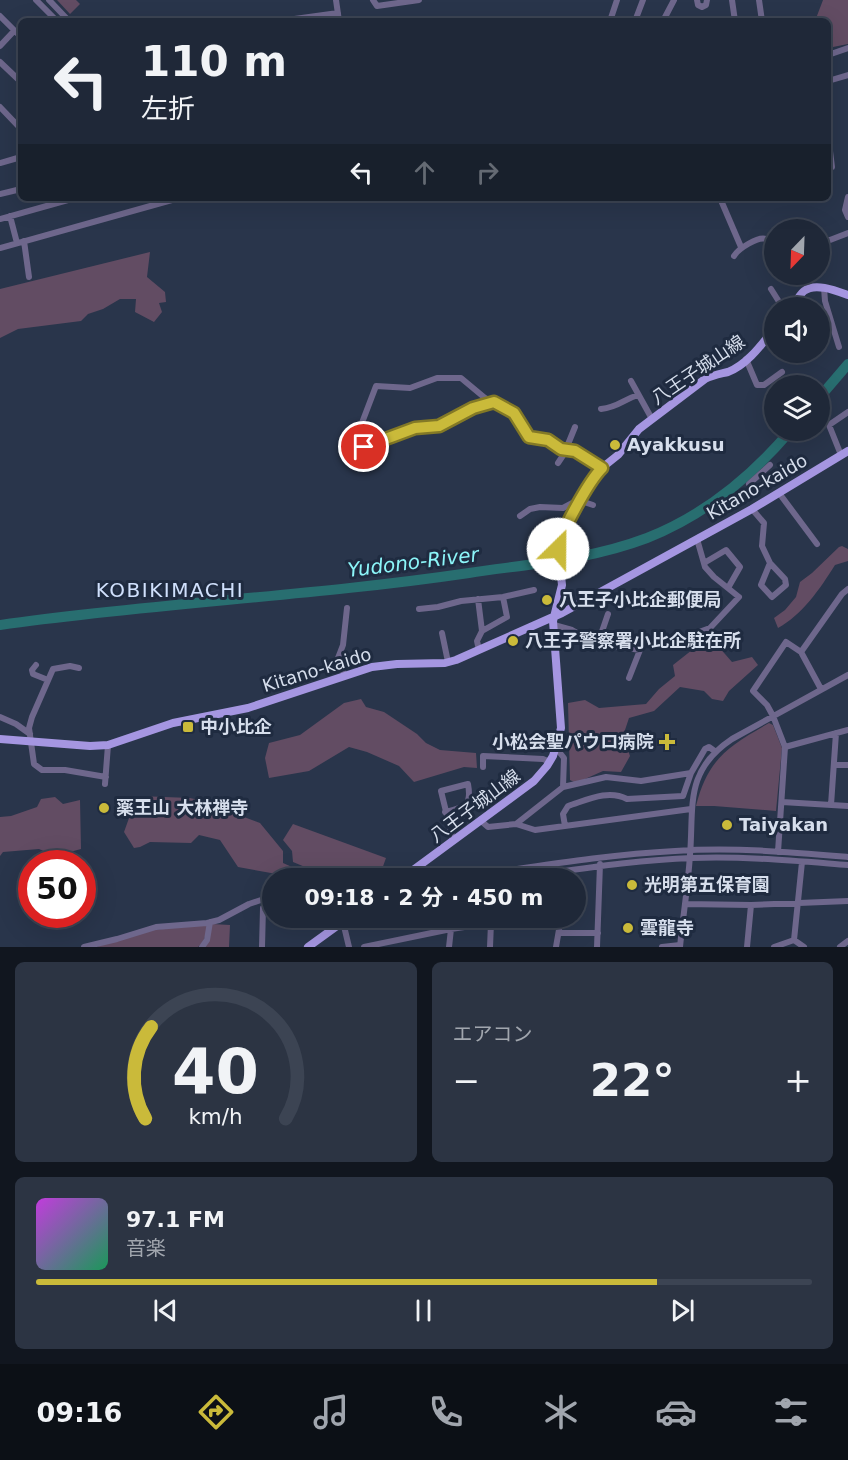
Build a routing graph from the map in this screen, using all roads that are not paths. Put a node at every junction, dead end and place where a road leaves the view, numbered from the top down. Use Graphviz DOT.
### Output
graph roads {
  1 [pos="36,0"];
  2 [pos="49,0"];
  3 [pos="336,0"];
  4 [pos="373,0"];
  5 [pos="419,0"];
  6 [pos="617,0"];
  7 [pos="643,0"];
  8 [pos="674,0"];
  9 [pos="697,0"];
  10 [pos="707,0"];
  11 [pos="732,0"];
  12 [pos="759,0"];
  13 [pos="338,13"];
  14 [pos="0,16"];
  15 [pos="54,18"];
  16 [pos="66,18"];
  17 [pos="314,18"];
  18 [pos="339,18"];
  19 [pos="611,18"];
  20 [pos="635,18"];
  21 [pos="665,18"];
  22 [pos="735,18"];
  23 [pos="762,18"];
  24 [pos="14,31"];
  25 [pos="18,34"];
  26 [pos="0,46"];
  27 [pos="848,48"];
  28 [pos="831,54"];
  29 [pos="0,62"];
  30 [pos="848,75"];
  31 [pos="18,79"];
  32 [pos="831,80"];
  33 [pos="0,107"];
  34 [pos="18,126"];
  35 [pos="0,154"];
  36 [pos="831,160"];
  37 [pos="4,162"];
  38 [pos="832,168"];
  39 [pos="18,190"];
  40 [pos="0,194"];
  41 [pos="848,197"];
  42 [pos="64,201"];
  43 [pos="168,201"];
  44 [pos="721,201"];
  45 [pos="10,216"];
  46 [pos="848,217"];
  47 [pos="0,219"];
  48 [pos="848,233"];
  49 [pos="764,238"];
  50 [pos="830,240"];
  51 [pos="20,242"];
  52 [pos="0,248"];
  53 [pos="741,248"];
  54 [pos="734,256"];
  55 [pos="29,277"];
  56 [pos="806,285"];
  57 [pos="809,288"];
  58 [pos="824,288"];
  59 [pos="771,289"];
  60 [pos="848,295"];
  61 [pos="776,297"];
  62 [pos="800,297"];
  63 [pos="764,342"];
  64 [pos="839,347"];
  65 [pos="746,359"];
  66 [pos="782,372"];
  67 [pos="631,381"];
  68 [pos="638,395"];
  69 [pos="494,402"];
  70 [pos="601,409"];
  71 [pos="848,412"];
  72 [pos="652,419"];
  73 [pos="575,427"];
  74 [pos="565,450"];
  75 [pos="844,453"];
  76 [pos="558,463"];
  77 [pos="770,465"];
  78 [pos="602,468"];
  79 [pos="749,484"];
  80 [pos="779,493"];
  81 [pos="581,500"];
  82 [pos="593,505"];
  83 [pos="752,508"];
  84 [pos="520,516"];
  85 [pos="697,539"];
  86 [pos="817,544"];
  87 [pos="704,563"];
  88 [pos="770,563"];
  89 [pos="728,588"];
  90 [pos="848,589"];
  91 [pos="534,591"];
  92 [pos="842,594"];
  93 [pos="503,597"];
  94 [pos="478,599"];
  95 [pos="848,600"];
  96 [pos="347,608"];
  97 [pos="419,609"];
  98 [pos="608,615"];
  99 [pos="554,621"];
  100 [pos="482,631"];
  101 [pos="442,633"];
  102 [pos="598,643"];
  103 [pos="684,646"];
  104 [pos="479,650"];
  105 [pos="801,652"];
  106 [pos="447,662"];
  107 [pos="36,665"];
  108 [pos="79,669"];
  109 [pos="848,675"];
  110 [pos="345,676"];
  111 [pos="629,678"];
  112 [pos="48,680"];
  113 [pos="821,689"];
  114 [pos="773,716"];
  115 [pos="0,717"];
  116 [pos="848,730"];
  117 [pos="836,733"];
  118 [pos="31,738"];
  119 [pos="0,739"];
  120 [pos="108,745"];
  121 [pos="785,747"];
  122 [pos="556,748"];
  123 [pos="716,752"];
  124 [pos="550,762"];
  125 [pos="835,765"];
  126 [pos="848,765"];
  127 [pos="483,767"];
  128 [pos="691,773"];
  129 [pos="563,787"];
  130 [pos="782,802"];
  131 [pos="831,805"];
  132 [pos="848,806"];
  133 [pos="691,810"];
  134 [pos="445,812"];
  135 [pos="480,820"];
  136 [pos="516,824"];
  137 [pos="565,826"];
  138 [pos="453,840"];
  139 [pos="691,850"];
  140 [pos="778,852"];
  141 [pos="848,857"];
  142 [pos="602,858"];
  143 [pos="690,858"];
  144 [pos="802,862"];
  145 [pos="848,865"];
  146 [pos="600,867"];
  147 [pos="416,868"];
  148 [pos="529,868"];
  149 [pos="586,869"];
  150 [pos="262,900"];
  151 [pos="848,901"];
  152 [pos="798,902"];
  153 [pos="685,904"];
  154 [pos="752,904"];
  155 [pos="210,922"];
  156 [pos="262,928"];
  157 [pos="334,928"];
  158 [pos="346,928"];
  159 [pos="456,928"];
  160 [pos="491,928"];
  161 [pos="560,928"];
  162 [pos="451,929"];
  163 [pos="559,933"];
  164 [pos="598,933"];
  165 [pos="794,940"];
  166 [pos="848,941"];
  167 [pos="398,943"];
  168 [pos="680,946"];
  169 [pos="84,947"];
  170 [pos="202,947"];
  171 [pos="262,947"];
  172 [pos="308,947"];
  173 [pos="349,947"];
  174 [pos="364,947"];
  175 [pos="449,947"];
  176 [pos="490,947"];
  177 [pos="556,947"];
  178 [pos="597,947"];
  179 [pos="662,947"];
  180 [pos="747,947"];
  181 [pos="774,947"];
  182 [pos="804,947"];
  183 [pos="840,947"];
  1 -- 15 [label="street"];
  2 -- 16 [label="street"];
  3 -- 13 [label="street"];
  4 -- 5 [label="street"];
  6 -- 19 [label="street"];
  7 -- 20 [label="street"];
  8 -- 21 [label="street"];
  9 -- 10 [label="street"];
  11 -- 22 [label="street"];
  12 -- 23 [label="street"];
  13 -- 17 [label="street"];
  13 -- 18 [label="street"];
  14 -- 24 [label="street"];
  24 -- 25 [label="street"];
  24 -- 26 [label="street"];
  27 -- 28 [label="street"];
  29 -- 31 [label="street"];
  30 -- 32 [label="street"];
  33 -- 34 [label="street"];
  35 -- 37 [label="street"];
  36 -- 38 [label="street"];
  39 -- 40 [label="street"];
  41 -- 46 [label="street"];
  42 -- 45 [label="street"];
  43 -- 51 [label="street"];
  44 -- 53 [label="street"];
  45 -- 47 [label="street"];
  45 -- 51 [label="street"];
  48 -- 50 [label="street"];
  49 -- 53 [label="street"];
  51 -- 52 [label="street"];
  51 -- 55 [label="street"];
  53 -- 54 [label="street"];
  56 -- 57 [label="street"];
  57 -- 58 [label="main road"];
  57 -- 62 [label="main road"];
  58 -- 60 [label="main road"];
  58 -- 64 [label="street"];
  59 -- 61 [label="street"];
  63 -- 65 [label="main road, 八王子城山線"];
  65 -- 66 [label="street"];
  65 -- 72 [label="main road, 八王子城山線"];
  67 -- 68 [label="street"];
  68 -- 70 [label="street"];
  68 -- 72 [label="street"];
  69 -- 69 [label="street"];
  69 -- 74 [label="street"];
  71 -- 75 [label="street"];
  72 -- 78 [label="main road, 八王子城山線"];
  73 -- 74 [label="street"];
  74 -- 76 [label="street"];
  74 -- 78 [label="street"];
  75 -- 80 [label="main road, Kitano-kaido"];
  77 -- 79 [label="street"];
  78 -- 81 [label="main road, 八王子城山線"];
  80 -- 83 [label="main road, Kitano-kaido"];
  80 -- 86 [label="street"];
  81 -- 82 [label="street"];
  81 -- 84 [label="street"];
  81 -- 99 [label="main road, 八王子城山線"];
  83 -- 85 [label="main road, Kitano-kaido"];
  83 -- 88 [label="street"];
  85 -- 87 [label="street"];
  85 -- 99 [label="main road, Kitano-kaido"];
  87 -- 89 [label="street"];
  87 -- 89 [label="street"];
  88 -- 88 [label="street"];
  89 -- 103 [label="street"];
  90 -- 92 [label="street"];
  91 -- 93 [label="street"];
  92 -- 95 [label="street"];
  92 -- 105 [label="street"];
  93 -- 94 [label="street"];
  93 -- 100 [label="street"];
  94 -- 97 [label="street"];
  94 -- 100 [label="street"];
  96 -- 110 [label="street"];
  98 -- 102 [label="street"];
  99 -- 102 [label="street"];
  99 -- 104 [label="main road, Kitano-kaido"];
  99 -- 122 [label="main road, 八王子城山線"];
  100 -- 104 [label="street"];
  101 -- 106 [label="street"];
  102 -- 111 [label="street"];
  104 -- 106 [label="main road, Kitano-kaido"];
  105 -- 113 [label="street"];
  105 -- 114 [label="street"];
  106 -- 110 [label="main road, Kitano-kaido"];
  107 -- 112 [label="street"];
  108 -- 112 [label="street"];
  109 -- 113 [label="street"];
  110 -- 120 [label="main road, Kitano-kaido"];
  112 -- 118 [label="street"];
  113 -- 114 [label="street"];
  114 -- 121 [label="street"];
  114 -- 123 [label="street"];
  115 -- 118 [label="street"];
  116 -- 117 [label="street"];
  117 -- 121 [label="street"];
  117 -- 125 [label="street"];
  118 -- 119 [label="main road, Kitano-kaido"];
  118 -- 120 [label="main road, Kitano-kaido"];
  118 -- 120 [label="street"];
  121 -- 130 [label="street"];
  122 -- 124 [label="main road, 八王子城山線"];
  122 -- 129 [label="street"];
  123 -- 128 [label="street"];
  123 -- 133 [label="street"];
  124 -- 127 [label="street"];
  124 -- 135 [label="main road, 八王子城山線"];
  125 -- 126 [label="street"];
  125 -- 131 [label="street"];
  128 -- 129 [label="street"];
  128 -- 137 [label="street"];
  129 -- 136 [label="street"];
  130 -- 131 [label="street"];
  130 -- 140 [label="street"];
  131 -- 132 [label="street"];
  133 -- 137 [label="street"];
  133 -- 139 [label="street"];
  134 -- 134 [label="street"];
  134 -- 138 [label="street"];
  135 -- 136 [label="street"];
  135 -- 138 [label="main road, 八王子城山線"];
  136 -- 137 [label="street"];
  138 -- 147 [label="main road, 八王子城山線"];
  139 -- 140 [label="street"];
  139 -- 142 [label="street"];
  139 -- 143 [label="street"];
  140 -- 141 [label="street"];
  142 -- 146 [label="street"];
  142 -- 148 [label="street"];
  143 -- 144 [label="street"];
  143 -- 146 [label="street"];
  143 -- 153 [label="street"];
  144 -- 145 [label="street"];
  144 -- 152 [label="street"];
  146 -- 149 [label="street"];
  146 -- 164 [label="street"];
  150 -- 155 [label="street"];
  151 -- 152 [label="street"];
  152 -- 154 [label="street"];
  152 -- 165 [label="street"];
  153 -- 154 [label="street"];
  153 -- 168 [label="street"];
  154 -- 180 [label="street"];
  155 -- 169 [label="street"];
  155 -- 170 [label="street"];
  156 -- 171 [label="street"];
  157 -- 172 [label="main road"];
  158 -- 173 [label="street"];
  159 -- 162 [label="street"];
  160 -- 176 [label="street"];
  161 -- 163 [label="street"];
  162 -- 167 [label="street"];
  162 -- 175 [label="street"];
  163 -- 164 [label="street"];
  163 -- 177 [label="street"];
  164 -- 178 [label="street"];
  165 -- 181 [label="street"];
  165 -- 182 [label="street"];
  166 -- 183 [label="street"];
  167 -- 174 [label="street"];
  168 -- 179 [label="street"];
}
